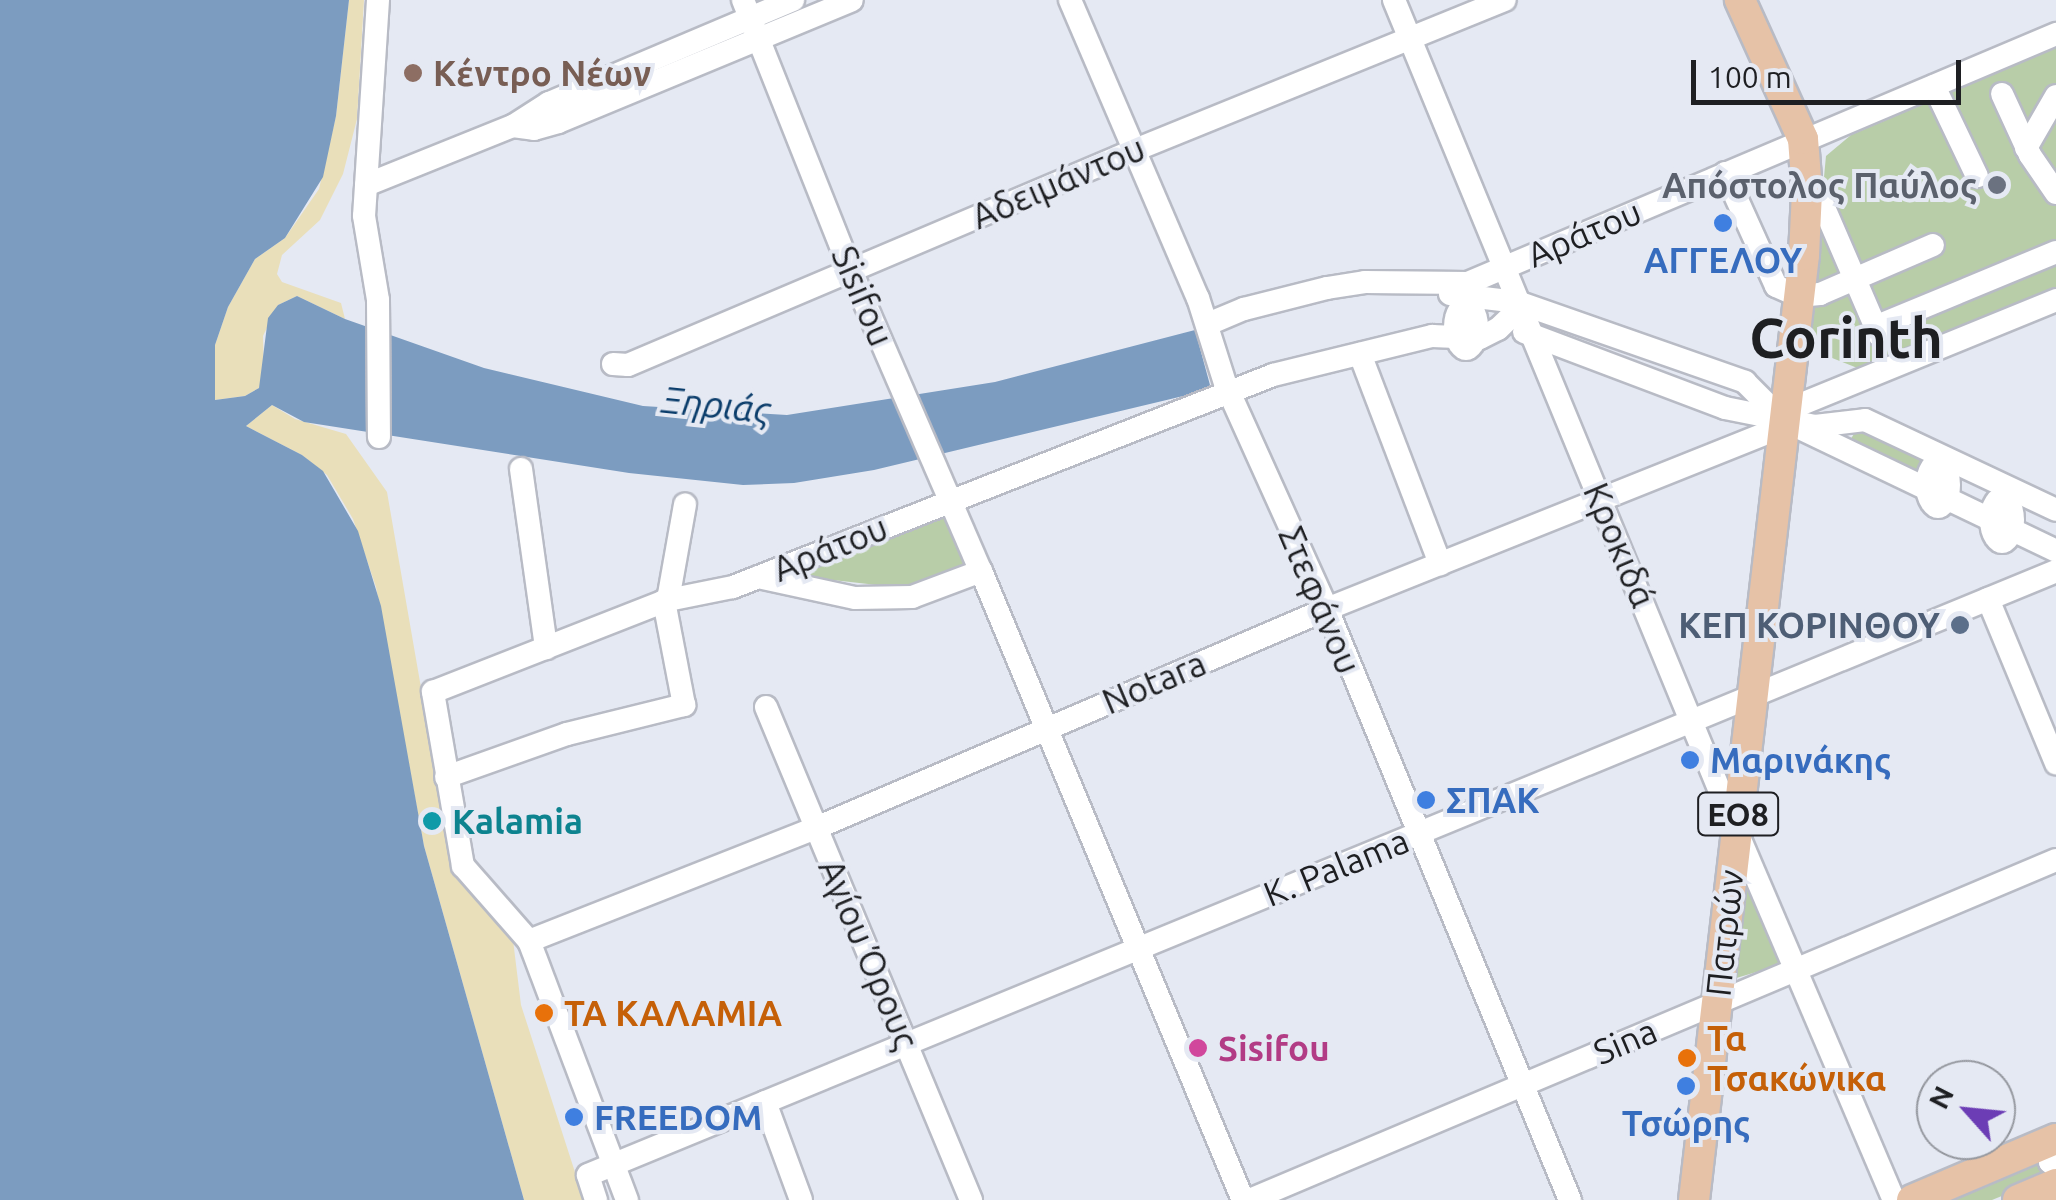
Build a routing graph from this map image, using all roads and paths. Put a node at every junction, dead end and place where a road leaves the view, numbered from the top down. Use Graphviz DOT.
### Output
graph roads {
  1 [pos="378,0"];
  2 [pos="793,0"];
  3 [pos="852,0"];
  4 [pos="1070,0"];
  5 [pos="1394,0"];
  6 [pos="1505,0"];
  7 [pos="1740,0"];
  8 [pos="751,19"];
  9 [pos="2056,34"];
  10 [pos="1412,40"];
  11 [pos="1934,86"];
  12 [pos="2002,94"];
  13 [pos="2056,96"];
  14 [pos="1803,139"];
  15 [pos="2026,148"];
  16 [pos="1135,150"];
  17 [pos="1725,173"];
  18 [pos="1977,176"];
  19 [pos="366,184"];
  20 [pos="1808,191"];
  21 [pos="2056,193"];
  22 [pos="1933,244"];
  23 [pos="2056,252"];
  24 [pos="1504,266"];
  25 [pos="850,269"];
  26 [pos="1854,280"];
  27 [pos="1427,283"];
  28 [pos="1798,296"];
  29 [pos="2056,300"];
  30 [pos="1519,305"];
  31 [pos="1464,312"];
  32 [pos="1208,324"];
  33 [pos="1498,329"];
  34 [pos="1530,332"];
  35 [pos="1432,336"];
  36 [pos="1360,354"];
  37 [pos="1638,360"];
  38 [pos="614,364"];
  39 [pos="1688,379"];
  40 [pos="1228,388"];
  41 [pos="1782,420"];
  42 [pos="378,437"];
  43 [pos="521,468"];
  44 [pos="1934,471"];
  45 [pos="948,500"];
  46 [pos="1601,500"];
  47 [pos="685,506"];
  48 [pos="1999,506"];
  49 [pos="2056,510"];
  50 [pos="2056,551"];
  51 [pos="1440,564"];
  52 [pos="2056,571"];
  53 [pos="981,572"];
  54 [pos="758,577"];
  55 [pos="1988,599"];
  56 [pos="666,600"];
  57 [pos="1327,609"];
  58 [pos="546,648"];
  59 [pos="1751,698"];
  60 [pos="766,708"];
  61 [pos="1693,721"];
  62 [pos="1047,727"];
  63 [pos="2056,763"];
  64 [pos="446,778"];
  65 [pos="816,828"];
  66 [pos="1736,830"];
  67 [pos="1416,834"];
  68 [pos="2056,860"];
  69 [pos="529,941"];
  70 [pos="1140,948"];
  71 [pos="1798,969"];
  72 [pos="1717,1001"];
  73 [pos="906,1044"];
  74 [pos="1524,1084"];
  75 [pos="765,1102"];
  76 [pos="2054,1157"];
  77 [pos="616,1164"];
  78 [pos="596,1200"];
  79 [pos="627,1200"];
  80 [pos="801,1200"];
  81 [pos="971,1200"];
  82 [pos="1246,1200"];
  83 [pos="1570,1200"];
  84 [pos="1694,1200"];
  85 [pos="1894,1200"];
  86 [pos="1912,1200"];
  87 [pos="2018,1200"];
  1 -- 19 [label="street"];
  2 -- 8 [label="street"];
  3 -- 8 [label="street"];
  4 -- 16 [label="street, Στεφάνου"];
  5 -- 10 [label="street, Κροκιδά"];
  6 -- 10 [label="street, Αδειμάντου"];
  7 -- 14 [label="main road, ΕΟ8"];
  8 -- 19 [label="street"];
  8 -- 25 [label="street, Sisifou"];
  9 -- 11 [label="street, Αράτου"];
  10 -- 16 [label="street, Αδειμάντου"];
  10 -- 24 [label="street, Κροκιδά"];
  11 -- 14 [label="street, Αράτου"];
  11 -- 18 [label="street"];
  12 -- 15 [label="street"];
  13 -- 15 [label="street"];
  14 -- 17 [label="street, Αράτου"];
  14 -- 20 [label="main road, ΕΟ8"];
  15 -- 21 [label="street"];
  16 -- 25 [label="street, Αδειμάντου"];
  16 -- 32 [label="street, Στεφάνου"];
  17 -- 24 [label="street, Αράτου"];
  17 -- 28 [label="street"];
  19 -- 42 [label="street"];
  20 -- 26 [label="street"];
  20 -- 28 [label="main road, ΕΟ8"];
  22 -- 26 [label="street"];
  23 -- 26 [label="street"];
  24 -- 27 [label="street, Αράτου"];
  24 -- 30 [label="street, Κροκιδά"];
  25 -- 38 [label="street, Αδειμάντου"];
  25 -- 45 [label="street, Sisifou"];
  26 -- 28 [label="street"];
  27 -- 31 [label="street"];
  27 -- 32 [label="street, Αράτου"];
  28 -- 41 [label="main road, ΕΟ8"];
  29 -- 41 [label="street, Notara"];
  30 -- 31 [label="street"];
  30 -- 33 [label="street, Αράτου"];
  30 -- 34 [label="street, Κροκιδά"];
  30 -- 37 [label="street"];
  31 -- 33 [label="street"];
  31 -- 35 [label="street"];
  32 -- 40 [label="street, Στεφάνου"];
  33 -- 34 [label="street"];
  33 -- 35 [label="street, Αράτου"];
  34 -- 37 [label="street"];
  34 -- 46 [label="street, Κροκιδά"];
  35 -- 36 [label="street, Αράτου"];
  36 -- 40 [label="street, Αράτου"];
  36 -- 51 [label="street"];
  37 -- 39 [label="street"];
  37 -- 39 [label="street"];
  39 -- 41 [label="street"];
  39 -- 41 [label="street"];
  40 -- 45 [label="street, Αράτου"];
  40 -- 57 [label="street, Στεφάνου"];
  41 -- 44 [label="street"];
  41 -- 44 [label="street"];
  41 -- 46 [label="street, Notara"];
  41 -- 59 [label="main road, Πατρών / ΕΟ8"];
  43 -- 58 [label="street"];
  44 -- 48 [label="street"];
  44 -- 48 [label="street"];
  45 -- 53 [label="street, Sisifou"];
  45 -- 54 [label="street, Αράτου"];
  46 -- 51 [label="street, Notara"];
  46 -- 61 [label="street, Κροκιδά"];
  47 -- 56 [label="street"];
  48 -- 49 [label="street"];
  48 -- 50 [label="street"];
  51 -- 57 [label="street, Notara"];
  52 -- 55 [label="street, K. Palama"];
  53 -- 54 [label="street, Αράτου"];
  53 -- 62 [label="street, Sisifou"];
  54 -- 56 [label="street, Αράτου"];
  55 -- 59 [label="street, K. Palama"];
  55 -- 63 [label="street"];
  56 -- 58 [label="street, Αράτου"];
  56 -- 64 [label="street"];
  57 -- 62 [label="street, Notara"];
  57 -- 67 [label="street, Στεφάνου"];
  58 -- 64 [label="street, Αράτου"];
  59 -- 61 [label="street, K. Palama"];
  59 -- 66 [label="main road, Πατρών / ΕΟ8"];
  60 -- 65 [label="street, Αγίου Όρους"];
  61 -- 66 [label="street, Κροκιδά"];
  61 -- 67 [label="street, K. Palama"];
  62 -- 65 [label="street, Notara"];
  62 -- 70 [label="street, Sisifou"];
  64 -- 69 [label="street"];
  65 -- 69 [label="street, Notara"];
  65 -- 73 [label="street, Αγίου Όρους"];
  66 -- 71 [label="street, Κροκιδά"];
  66 -- 72 [label="main road, Πατρών / ΕΟ8"];
  67 -- 70 [label="street, K. Palama"];
  67 -- 74 [label="street, Στεφάνου"];
  68 -- 71 [label="street, Sina"];
  69 -- 77 [label="street"];
  70 -- 73 [label="street, K. Palama"];
  70 -- 82 [label="street, Sisifou"];
  71 -- 72 [label="street, Sina"];
  71 -- 85 [label="street, Κροκιδά"];
  72 -- 74 [label="street, Sina"];
  72 -- 84 [label="main road, Πατρών / ΕΟ8"];
  73 -- 75 [label="street, K. Palama"];
  73 -- 81 [label="street, Αγίου Όρους"];
  74 -- 82 [label="street, Sina"];
  74 -- 83 [label="street, Στεφάνου"];
  75 -- 77 [label="street, K. Palama"];
  75 -- 80 [label="street"];
  76 -- 86 [label="main road"];
  76 -- 87 [label="main road"];
  77 -- 78 [label="street"];
  77 -- 79 [label="street"];
}
